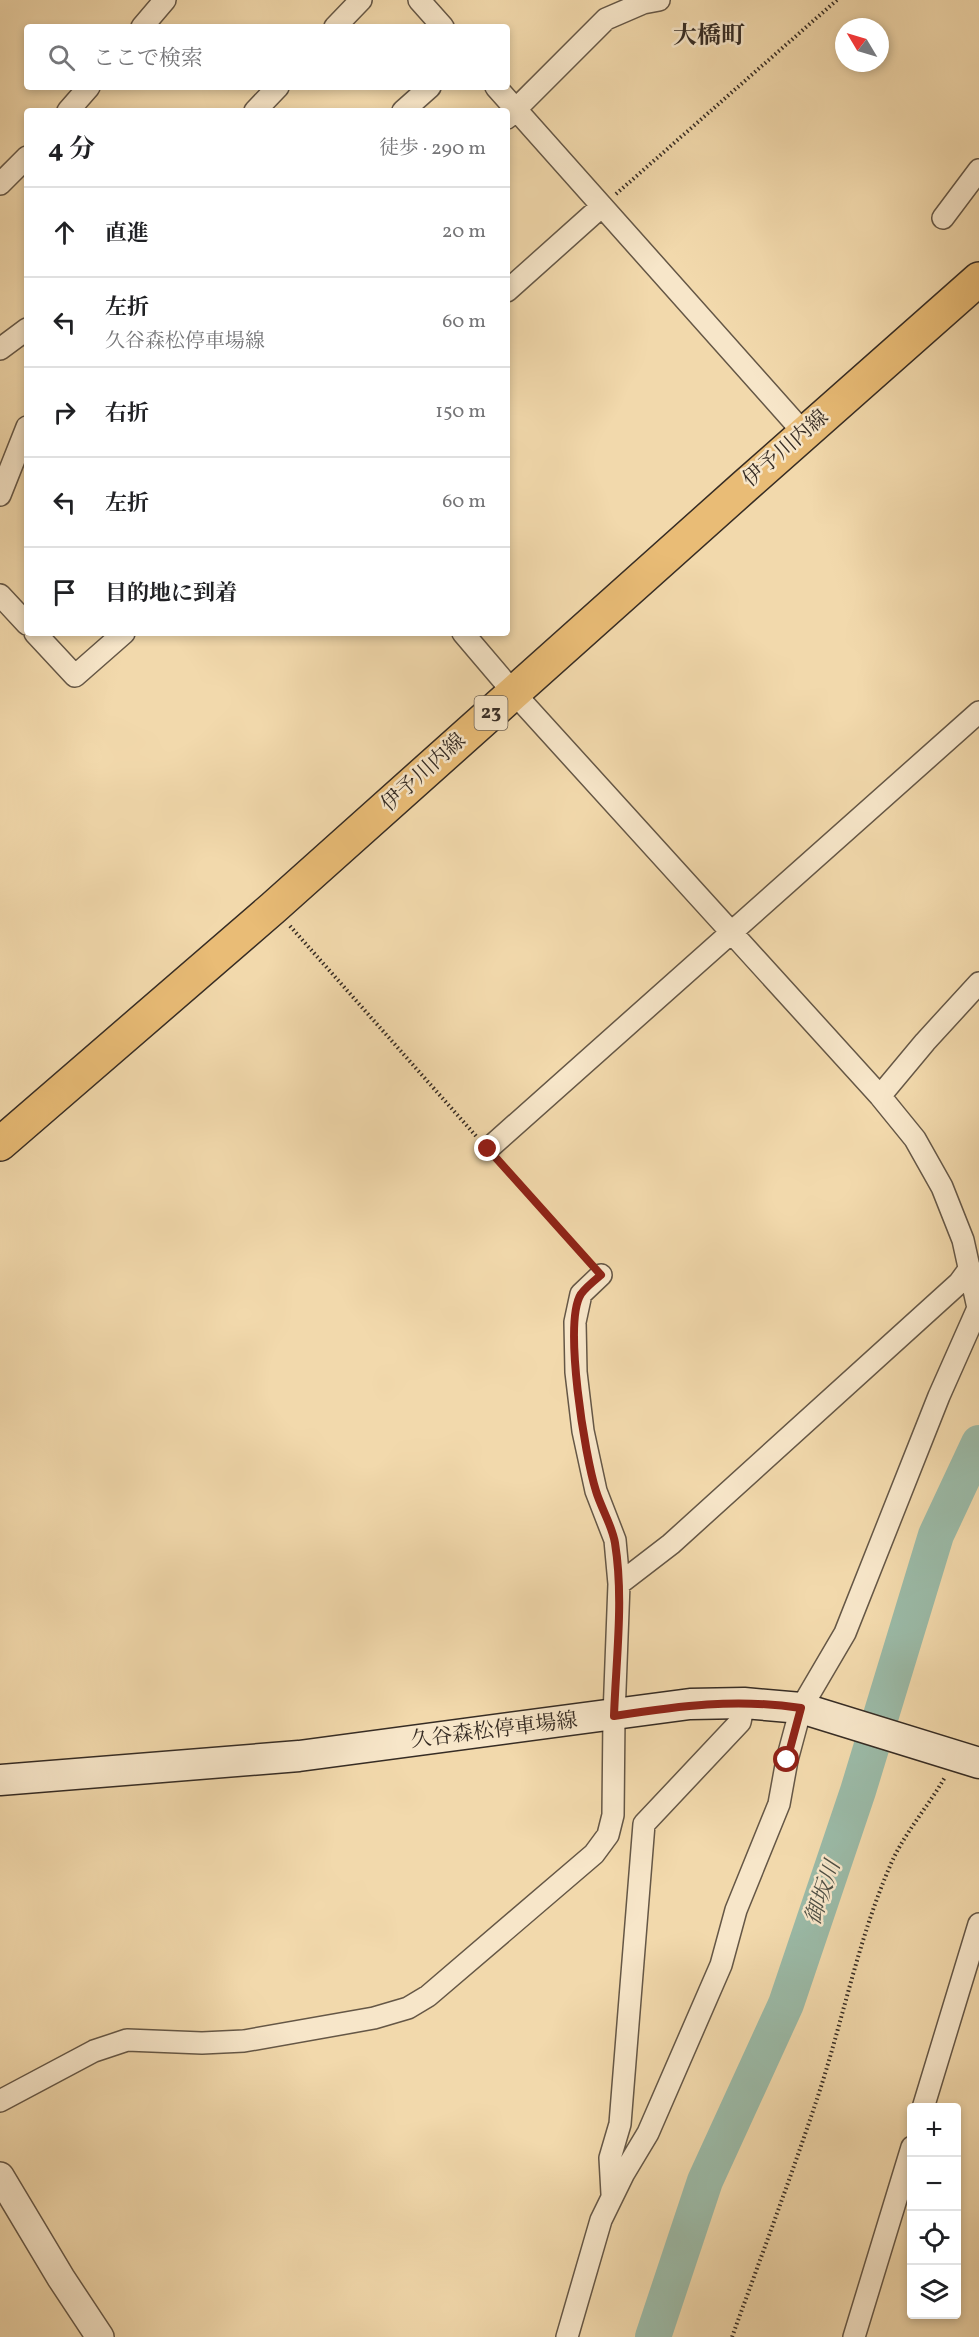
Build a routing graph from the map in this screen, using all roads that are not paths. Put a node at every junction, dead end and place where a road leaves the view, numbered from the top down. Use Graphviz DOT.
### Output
graph roads {
  1 [pos="165,0"];
  2 [pos="361,0"];
  3 [pos="419,0"];
  4 [pos="659,0"];
  5 [pos="145,24"];
  6 [pos="338,24"];
  7 [pos="440,24"];
  8 [pos="86,90"];
  9 [pos="275,90"];
  10 [pos="427,90"];
  11 [pos="498,90"];
  12 [pos="71,108"];
  13 [pos="258,108"];
  14 [pos="406,108"];
  15 [pos="508,108"];
  16 [pos="511,113"];
  17 [pos="24,160"];
  18 [pos="979,170"];
  19 [pos="0,184"];
  20 [pos="602,206"];
  21 [pos="943,218"];
  22 [pos="979,279"];
  23 [pos="510,288"];
  24 [pos="24,331"];
  25 [pos="0,349"];
  26 [pos="804,433"];
  27 [pos="24,435"];
  28 [pos="0,495"];
  29 [pos="0,595"];
  30 [pos="24,621"];
  31 [pos="38,636"];
  32 [pos="121,636"];
  33 [pos="466,636"];
  34 [pos="514,693"];
  35 [pos="979,712"];
  36 [pos="732,931"];
  37 [pos="979,983"];
  38 [pos="880,1096"];
  39 [pos="0,1144"];
  40 [pos="488,1149"];
  41 [pos="970,1268"];
  42 [pos="601,1275"];
  43 [pos="619,1584"];
  44 [pos="744,1703"];
  45 [pos="809,1710"];
  46 [pos="614,1716"];
  47 [pos="959,1758"];
  48 [pos="0,1780"];
  49 [pos="979,1924"];
  50 [pos="0,2101"];
  51 [pos="925,2103"];
  52 [pos="909,2157"];
  53 [pos="0,2176"];
  54 [pos="612,2198"];
  55 [pos="100,2337"];
  56 [pos="567,2337"];
  57 [pos="854,2337"];
  1 -- 5 [label="street"];
  2 -- 6 [label="street"];
  3 -- 7 [label="street"];
  4 -- 16 [label="street"];
  8 -- 12 [label="street"];
  9 -- 13 [label="street"];
  10 -- 14 [label="street"];
  11 -- 15 [label="street"];
  16 -- 20 [label="street"];
  17 -- 19 [label="street"];
  18 -- 21 [label="street"];
  20 -- 23 [label="street"];
  20 -- 26 [label="street"];
  22 -- 26 [label="main road, 伊予川内線 / 23"];
  24 -- 25 [label="street"];
  26 -- 34 [label="main road, 伊予川内線 / 23"];
  27 -- 28 [label="street"];
  29 -- 30 [label="street"];
  31 -- 32 [label="street"];
  33 -- 34 [label="street"];
  34 -- 36 [label="street"];
  34 -- 39 [label="main road, 伊予川内線 / 23"];
  35 -- 36 [label="street"];
  36 -- 38 [label="street"];
  36 -- 40 [label="street"];
  37 -- 38 [label="street"];
  38 -- 41 [label="street"];
  41 -- 43 [label="street"];
  41 -- 45 [label="street"];
  42 -- 43 [label="street"];
  43 -- 46 [label="street"];
  44 -- 45 [label="main road, 久谷森松停車場線"];
  44 -- 46 [label="main road, 久谷森松停車場線"];
  44 -- 54 [label="street"];
  45 -- 47 [label="main road, 久谷森松停車場線"];
  45 -- 54 [label="street"];
  46 -- 48 [label="main road, 久谷森松停車場線"];
  46 -- 50 [label="street"];
  49 -- 51 [label="street"];
  52 -- 57 [label="street"];
  53 -- 55 [label="street"];
  54 -- 56 [label="street"];
}
